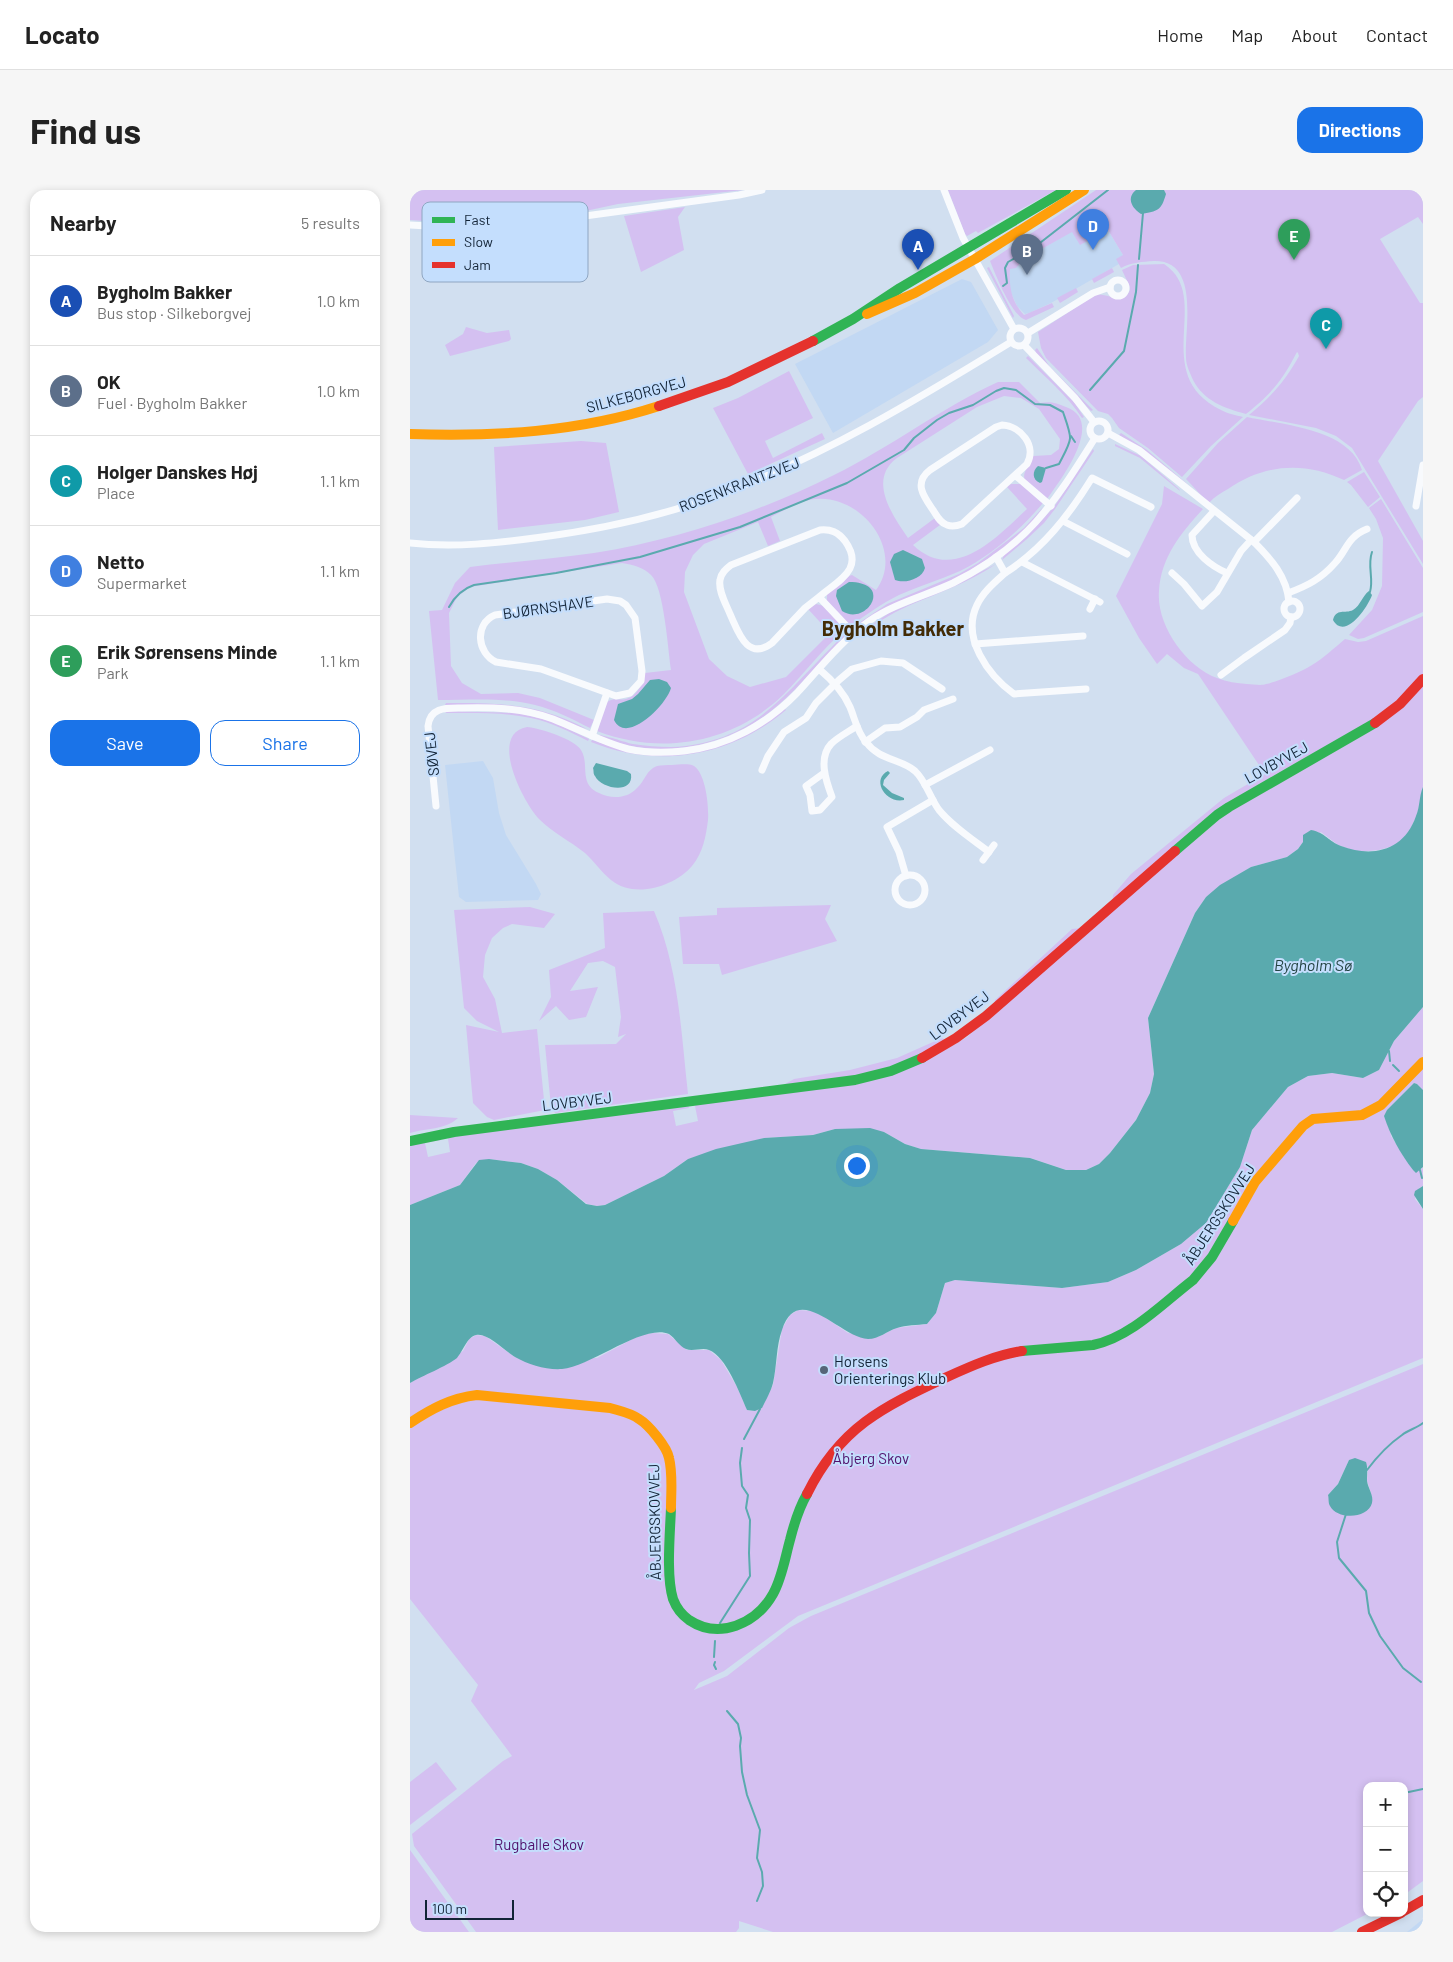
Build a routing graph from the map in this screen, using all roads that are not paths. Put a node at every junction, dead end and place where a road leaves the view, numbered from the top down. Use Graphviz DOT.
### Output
graph roads {
  1 [pos="762,190"];
  2 [pos="944,190"];
  3 [pos="1066,190"];
  4 [pos="1084,190"];
  5 [pos="588,216"];
  6 [pos="969,248"];
  7 [pos="975,259"];
  8 [pos="1110,287"];
  9 [pos="853,318"];
  10 [pos="1014,329"];
  11 [pos="1028,333"];
  12 [pos="1011,342"];
  13 [pos="1024,345"];
  14 [pos="1094,422"];
  15 [pos="1108,433"];
  16 [pos="410,434"];
  17 [pos="1095,438"];
  18 [pos="1423,465"];
  19 [pos="1016,476"];
  20 [pos="1297,498"];
  21 [pos="1051,506"];
  22 [pos="1416,506"];
  23 [pos="1151,507"];
  24 [pos="1214,512"];
  25 [pos="1063,521"];
  26 [pos="1368,529"];
  27 [pos="1253,541"];
  28 [pos="410,543"];
  29 [pos="1127,554"];
  30 [pos="996,557"];
  31 [pos="1022,562"];
  32 [pos="1005,572"];
  33 [pos="1172,573"];
  34 [pos="1227,573"];
  35 [pos="1288,593"];
  36 [pos="819,597"];
  37 [pos="1289,602"];
  38 [pos="1090,609"];
  39 [pos="1291,617"];
  40 [pos="853,633"];
  41 [pos="1083,636"];
  42 [pos="975,644"];
  43 [pos="818,669"];
  44 [pos="1221,675"];
  45 [pos="1423,679"];
  46 [pos="834,684"];
  47 [pos="1086,688"];
  48 [pos="942,689"];
  49 [pos="606,693"];
  50 [pos="953,699"];
  51 [pos="857,726"];
  52 [pos="592,736"];
  53 [pos="865,742"];
  54 [pos="990,750"];
  55 [pos="762,770"];
  56 [pos="824,773"];
  57 [pos="924,785"];
  58 [pos="933,800"];
  59 [pos="436,806"];
  60 [pos="994,845"];
  61 [pos="989,852"];
  62 [pos="983,860"];
  63 [pos="906,876"];
  64 [pos="1423,1062"];
  65 [pos="410,1141"];
  66 [pos="410,1424"];
  67 [pos="1423,1900"];
  68 [pos="1408,1909"];
  69 [pos="1393,1917"];
  70 [pos="1362,1932"];
  1 -- 5 [label="street"];
  2 -- 6 [label="street"];
  3 -- 6 [label="street, SILKEBORGVEJ"];
  4 -- 7 [label="street, SILKEBORGVEJ"];
  6 -- 7 [label="street"];
  6 -- 9 [label="street, SILKEBORGVEJ"];
  7 -- 9 [label="street, SILKEBORGVEJ"];
  7 -- 10 [label="street"];
  8 -- 11 [label="street"];
  9 -- 16 [label="street, SILKEBORGVEJ"];
  10 -- 11 [label="street"];
  10 -- 12 [label="street"];
  11 -- 13 [label="street"];
  12 -- 13 [label="street"];
  12 -- 28 [label="street, ROSENKRANTZVEJ"];
  13 -- 14 [label="street"];
  14 -- 15 [label="street"];
  14 -- 17 [label="street"];
  15 -- 17 [label="street"];
  15 -- 24 [label="street"];
  17 -- 21 [label="street"];
  18 -- 22 [label="street"];
  19 -- 19 [label="street"];
  19 -- 21 [label="street"];
  20 -- 27 [label="street"];
  21 -- 30 [label="street"];
  23 -- 25 [label="street"];
  24 -- 27 [label="street"];
  24 -- 34 [label="street"];
  25 -- 29 [label="street"];
  25 -- 31 [label="street"];
  26 -- 35 [label="street"];
  27 -- 34 [label="street"];
  27 -- 35 [label="street"];
  30 -- 32 [label="street"];
  30 -- 40 [label="street"];
  31 -- 32 [label="street"];
  31 -- 38 [label="street"];
  32 -- 42 [label="street"];
  33 -- 34 [label="street"];
  35 -- 37 [label="street"];
  36 -- 36 [label="street"];
  36 -- 40 [label="street"];
  37 -- 39 [label="street"];
  37 -- 39 [label="street"];
  39 -- 44 [label="street"];
  40 -- 43 [label="street"];
  41 -- 42 [label="street"];
  42 -- 47 [label="street"];
  43 -- 46 [label="street"];
  43 -- 52 [label="street"];
  45 -- 65 [label="street, LOVBYVEJ"];
  46 -- 48 [label="street"];
  46 -- 51 [label="street"];
  46 -- 55 [label="street"];
  49 -- 49 [label="street, BJØRNSHAVE"];
  49 -- 52 [label="street"];
  50 -- 53 [label="street"];
  51 -- 53 [label="street"];
  51 -- 56 [label="street"];
  52 -- 59 [label="street, SØVEJ"];
  53 -- 57 [label="street"];
  54 -- 57 [label="street"];
  56 -- 56 [label="street"];
  57 -- 58 [label="street"];
  58 -- 61 [label="street"];
  58 -- 63 [label="street"];
  60 -- 61 [label="street"];
  61 -- 62 [label="street"];
  63 -- 63 [label="street"];
  64 -- 66 [label="street, ÅBJERGSKOVVEJ"];
  67 -- 68 [label="street"];
  69 -- 70 [label="street"];
}
